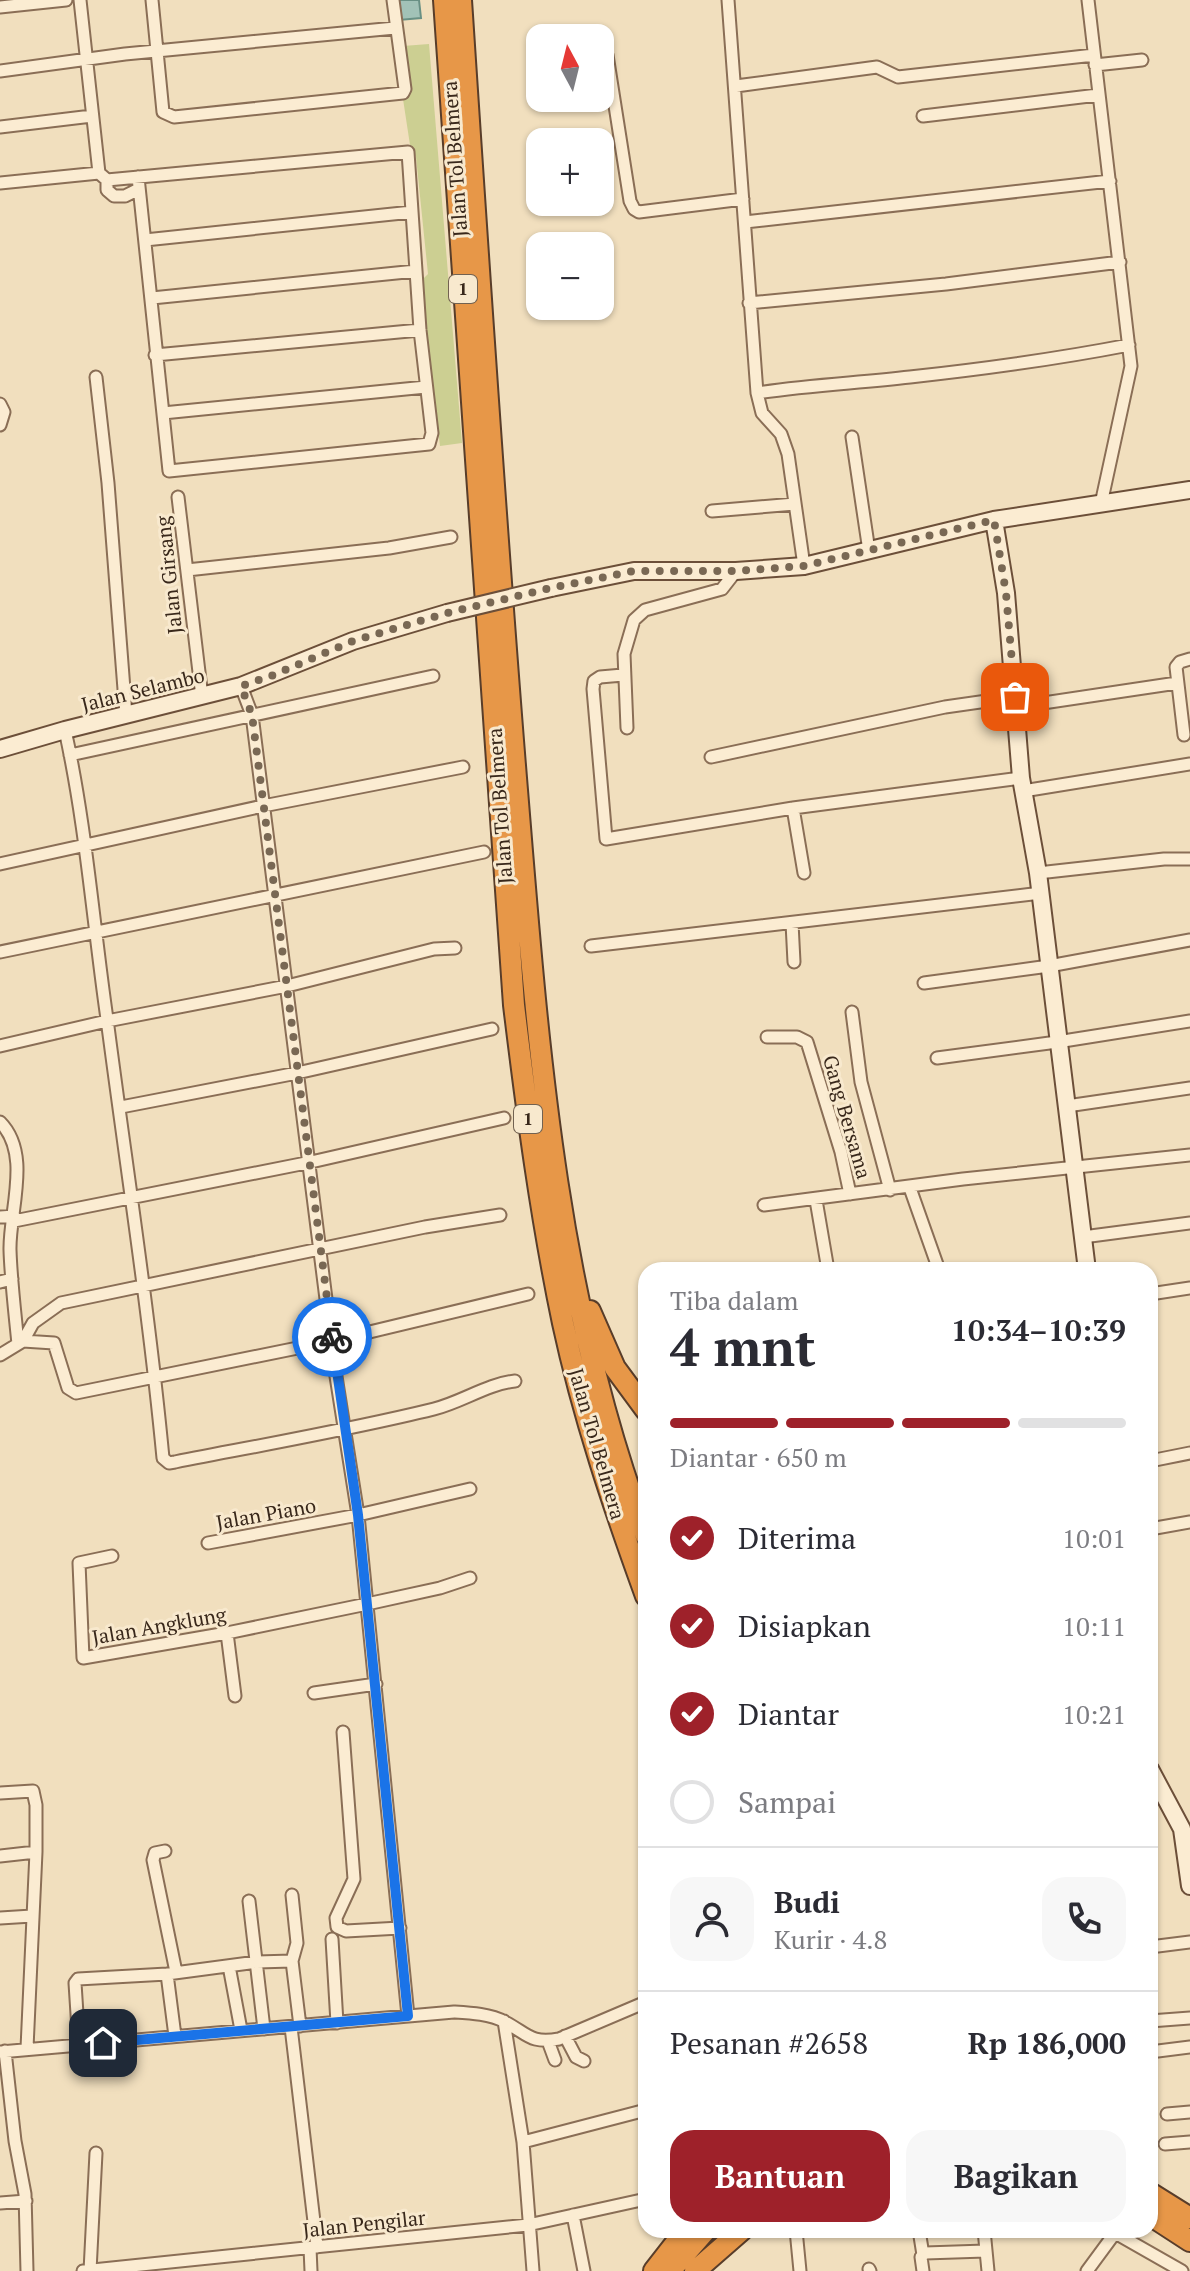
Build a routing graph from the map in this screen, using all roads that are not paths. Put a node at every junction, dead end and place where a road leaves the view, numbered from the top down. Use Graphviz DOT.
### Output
graph roads {
  1 [pos="66,0"];
  2 [pos="80,0"];
  3 [pos="152,0"];
  4 [pos="393,0"];
  5 [pos="444,0"];
  6 [pos="461,0"];
  7 [pos="728,0"];
  8 [pos="1088,0"];
  9 [pos="0,7"];
  10 [pos="395,28"];
  11 [pos="159,52"];
  12 [pos="87,59"];
  13 [pos="1094,60"];
  14 [pos="1142,60"];
  15 [pos="0,71"];
  16 [pos="736,86"];
  17 [pos="1098,95"];
  18 [pos="614,99"];
  19 [pos="92,116"];
  20 [pos="923,116"];
  21 [pos="0,127"];
  22 [pos="103,177"];
  23 [pos="1110,181"];
  24 [pos="0,183"];
  25 [pos="138,183"];
  26 [pos="743,199"];
  27 [pos="412,212"];
  28 [pos="745,222"];
  29 [pos="145,240"];
  30 [pos="1120,262"];
  31 [pos="416,271"];
  32 [pos="152,298"];
  33 [pos="749,303"];
  34 [pos="420,330"];
  35 [pos="1129,345"];
  36 [pos="155,355"];
  37 [pos="96,377"];
  38 [pos="426,387"];
  39 [pos="757,393"];
  40 [pos="0,404"];
  41 [pos="163,413"];
  42 [pos="0,425"];
  43 [pos="852,437"];
  44 [pos="1190,490"];
  45 [pos="178,497"];
  46 [pos="795,504"];
  47 [pos="1101,504"];
  48 [pos="712,511"];
  49 [pos="994,520"];
  50 [pos="451,537"];
  51 [pos="869,551"];
  52 [pos="804,566"];
  53 [pos="187,570"];
  54 [pos="736,571"];
  55 [pos="1190,659"];
  56 [pos="623,675"];
  57 [pos="433,676"];
  58 [pos="1177,683"];
  59 [pos="241,686"];
  60 [pos="202,697"];
  61 [pos="1015,702"];
  62 [pos="126,715"];
  63 [pos="252,715"];
  64 [pos="627,728"];
  65 [pos="65,730"];
  66 [pos="1184,735"];
  67 [pos="0,749"];
  68 [pos="70,755"];
  69 [pos="711,757"];
  70 [pos="1190,764"];
  71 [pos="463,767"];
  72 [pos="1022,785"];
  73 [pos="263,806"];
  74 [pos="793,808"];
  75 [pos="85,845"];
  76 [pos="484,852"];
  77 [pos="1190,859"];
  78 [pos="0,864"];
  79 [pos="804,873"];
  80 [pos="1038,873"];
  81 [pos="1041,893"];
  82 [pos="276,896"];
  83 [pos="792,923"];
  84 [pos="95,931"];
  85 [pos="1190,940"];
  86 [pos="591,946"];
  87 [pos="455,948"];
  88 [pos="0,952"];
  89 [pos="794,962"];
  90 [pos="1049,966"];
  91 [pos="924,983"];
  92 [pos="287,986"];
  93 [pos="852,1012"];
  94 [pos="107,1021"];
  95 [pos="1190,1021"];
  96 [pos="492,1029"];
  97 [pos="767,1037"];
  98 [pos="1057,1042"];
  99 [pos="0,1046"];
  100 [pos="937,1058"];
  101 [pos="297,1073"];
  102 [pos="1190,1088"];
  103 [pos="1067,1106"];
  104 [pos="121,1107"];
  105 [pos="504,1118"];
  106 [pos="0,1122"];
  107 [pos="6,1140"];
  108 [pos="1190,1155"];
  109 [pos="311,1162"];
  110 [pos="1075,1167"];
  111 [pos="910,1188"];
  112 [pos="890,1190"];
  113 [pos="850,1194"];
  114 [pos="131,1199"];
  115 [pos="816,1200"];
  116 [pos="764,1205"];
  117 [pos="500,1215"];
  118 [pos="0,1217"];
  119 [pos="14,1218"];
  120 [pos="1190,1223"];
  121 [pos="564,1227"];
  122 [pos="1083,1237"];
  123 [pos="321,1251"];
  124 [pos="827,1262"];
  125 [pos="936,1262"];
  126 [pos="1086,1262"];
  127 [pos="6,1280"];
  128 [pos="143,1287"];
  129 [pos="1190,1288"];
  130 [pos="1158,1293"];
  131 [pos="528,1294"];
  132 [pos="332,1341"];
  133 [pos="21,1342"];
  134 [pos="0,1355"];
  135 [pos="156,1379"];
  136 [pos="515,1381"];
  137 [pos="638,1399"];
  138 [pos="344,1428"];
  139 [pos="1190,1453"];
  140 [pos="1158,1459"];
  141 [pos="470,1489"];
  142 [pos="638,1511"];
  143 [pos="358,1515"];
  144 [pos="1190,1522"];
  145 [pos="1158,1528"];
  146 [pos="208,1543"];
  147 [pos="112,1556"];
  148 [pos="638,1573"];
  149 [pos="470,1578"];
  150 [pos="367,1604"];
  151 [pos="227,1633"];
  152 [pos="376,1684"];
  153 [pos="314,1693"];
  154 [pos="235,1696"];
  155 [pos="343,1732"];
  156 [pos="1158,1786"];
  157 [pos="0,1793"];
  158 [pos="165,1851"];
  159 [pos="36,1852"];
  160 [pos="0,1856"];
  161 [pos="1189,1866"];
  162 [pos="1190,1886"];
  163 [pos="292,1895"];
  164 [pos="249,1901"];
  165 [pos="32,1916"];
  166 [pos="0,1918"];
  167 [pos="400,1928"];
  168 [pos="332,1939"];
  169 [pos="1190,1942"];
  170 [pos="1158,1946"];
  171 [pos="292,1961"];
  172 [pos="257,1962"];
  173 [pos="229,1966"];
  174 [pos="171,1973"];
  175 [pos="638,2005"];
  176 [pos="408,2016"];
  177 [pos="1190,2018"];
  178 [pos="1158,2020"];
  179 [pos="504,2021"];
  180 [pos="337,2023"];
  181 [pos="296,2027"];
  182 [pos="264,2029"];
  183 [pos="241,2030"];
  184 [pos="175,2036"];
  185 [pos="565,2036"];
  186 [pos="548,2041"];
  187 [pos="79,2045"];
  188 [pos="1190,2047"];
  189 [pos="27,2048"];
  190 [pos="2,2051"];
  191 [pos="1158,2051"];
  192 [pos="555,2060"];
  193 [pos="584,2061"];
  194 [pos="638,2112"];
  195 [pos="1190,2112"];
  196 [pos="1167,2114"];
  197 [pos="523,2142"];
  198 [pos="1190,2142"];
  199 [pos="1165,2144"];
  200 [pos="96,2153"];
  201 [pos="1158,2198"];
  202 [pos="26,2201"];
  203 [pos="638,2201"];
  204 [pos="0,2203"];
  205 [pos="573,2215"];
  206 [pos="1190,2218"];
  207 [pos="1158,2220"];
  208 [pos="528,2225"];
  209 [pos="1158,2233"];
  210 [pos="680,2238"];
  211 [pos="699,2238"];
  212 [pos="707,2238"];
  213 [pos="733,2238"];
  214 [pos="797,2238"];
  215 [pos="920,2238"];
  216 [pos="984,2238"];
  217 [pos="1108,2238"];
  218 [pos="1123,2238"];
  219 [pos="1190,2241"];
  220 [pos="313,2247"];
  221 [pos="1190,2249"];
  222 [pos="985,2251"];
  223 [pos="923,2255"];
  224 [pos="147,2267"];
  225 [pos="90,2270"];
  226 [pos="27,2271"];
  227 [pos="83,2271"];
  228 [pos="311,2271"];
  229 [pos="533,2271"];
  230 [pos="584,2271"];
  231 [pos="654,2271"];
  232 [pos="670,2271"];
  233 [pos="679,2271"];
  234 [pos="695,2271"];
  235 [pos="800,2271"];
  236 [pos="923,2271"];
  237 [pos="988,2271"];
  238 [pos="1087,2271"];
  239 [pos="1182,2271"];
  1 -- 9 [label="street"];
  2 -- 12 [label="street"];
  3 -- 11 [label="street"];
  4 -- 10 [label="street"];
  5 -- 148 [label="highway, Jalan Tol Belmera / 1"];
  6 -- 121 [label="highway, Jalan Tol Belmera / 1"];
  7 -- 16 [label="street"];
  8 -- 13 [label="street"];
  10 -- 11 [label="street"];
  10 -- 11 [label="street"];
  11 -- 12 [label="street"];
  12 -- 15 [label="street"];
  12 -- 19 [label="street"];
  13 -- 14 [label="street"];
  13 -- 16 [label="street"];
  13 -- 17 [label="street"];
  16 -- 26 [label="street"];
  17 -- 20 [label="street"];
  17 -- 23 [label="street"];
  18 -- 26 [label="street"];
  19 -- 21 [label="street"];
  19 -- 22 [label="street"];
  22 -- 24 [label="street"];
  22 -- 25 [label="street"];
  22 -- 25 [label="street"];
  23 -- 28 [label="street"];
  23 -- 30 [label="street"];
  25 -- 27 [label="street"];
  25 -- 29 [label="street"];
  26 -- 28 [label="street"];
  27 -- 29 [label="street"];
  27 -- 31 [label="street"];
  28 -- 33 [label="street"];
  29 -- 32 [label="street"];
  30 -- 33 [label="street"];
  30 -- 35 [label="street"];
  31 -- 32 [label="street"];
  31 -- 34 [label="street"];
  32 -- 36 [label="street"];
  33 -- 39 [label="street"];
  34 -- 36 [label="street"];
  34 -- 38 [label="street"];
  35 -- 39 [label="street"];
  35 -- 47 [label="street"];
  36 -- 41 [label="street"];
  37 -- 62 [label="street"];
  38 -- 41 [label="street"];
  38 -- 41 [label="street"];
  39 -- 46 [label="street"];
  40 -- 42 [label="street"];
  43 -- 51 [label="street"];
  44 -- 47 [label="street, Jalan Selambo"];
  45 -- 53 [label="street, Jalan Girsang"];
  46 -- 48 [label="street"];
  46 -- 52 [label="street"];
  47 -- 49 [label="street, Jalan Selambo"];
  49 -- 51 [label="street, Jalan Selambo"];
  49 -- 61 [label="street"];
  50 -- 53 [label="street"];
  51 -- 52 [label="street, Jalan Selambo"];
  52 -- 54 [label="street, Jalan Selambo"];
  53 -- 60 [label="street, Jalan Girsang"];
  54 -- 56 [label="street"];
  54 -- 59 [label="street, Jalan Selambo, bridge"];
  55 -- 58 [label="street"];
  56 -- 64 [label="street"];
  56 -- 74 [label="street"];
  57 -- 63 [label="street"];
  58 -- 61 [label="street"];
  58 -- 66 [label="street"];
  59 -- 60 [label="street, Jalan Selambo"];
  59 -- 63 [label="street"];
  60 -- 62 [label="street, Jalan Selambo"];
  61 -- 69 [label="street"];
  61 -- 72 [label="street"];
  62 -- 65 [label="street, Jalan Selambo"];
  63 -- 68 [label="street"];
  63 -- 73 [label="street"];
  65 -- 67 [label="street, Jalan Selambo"];
  65 -- 68 [label="street"];
  68 -- 75 [label="street"];
  70 -- 72 [label="street"];
  71 -- 73 [label="street"];
  72 -- 74 [label="street"];
  72 -- 80 [label="street"];
  73 -- 75 [label="street"];
  73 -- 82 [label="street"];
  74 -- 79 [label="street"];
  75 -- 78 [label="street"];
  75 -- 84 [label="street"];
  76 -- 82 [label="street"];
  77 -- 80 [label="street"];
  80 -- 81 [label="street"];
  81 -- 83 [label="street"];
  81 -- 90 [label="street"];
  82 -- 84 [label="street"];
  82 -- 92 [label="street"];
  83 -- 86 [label="street"];
  83 -- 89 [label="street"];
  84 -- 88 [label="street"];
  84 -- 94 [label="street"];
  85 -- 90 [label="street"];
  87 -- 92 [label="street"];
  90 -- 91 [label="street"];
  90 -- 98 [label="street"];
  92 -- 94 [label="street"];
  92 -- 101 [label="street"];
  93 -- 112 [label="street"];
  94 -- 99 [label="street"];
  94 -- 104 [label="street"];
  95 -- 98 [label="street"];
  96 -- 101 [label="street"];
  97 -- 113 [label="street, Gang Bersama"];
  98 -- 100 [label="street"];
  98 -- 103 [label="street"];
  101 -- 104 [label="street"];
  101 -- 109 [label="street"];
  102 -- 103 [label="street"];
  103 -- 110 [label="street"];
  104 -- 114 [label="street"];
  105 -- 109 [label="street"];
  106 -- 107 [label="street"];
  107 -- 119 [label="street"];
  108 -- 110 [label="street"];
  109 -- 114 [label="street"];
  109 -- 123 [label="street"];
  110 -- 111 [label="street"];
  110 -- 122 [label="street"];
  111 -- 112 [label="street"];
  111 -- 125 [label="street"];
  112 -- 113 [label="street"];
  113 -- 115 [label="street"];
  114 -- 119 [label="street"];
  114 -- 128 [label="street"];
  115 -- 116 [label="street"];
  115 -- 124 [label="street"];
  117 -- 123 [label="street"];
  118 -- 119 [label="street"];
  119 -- 127 [label="street"];
  120 -- 122 [label="street"];
  121 -- 137 [label="highway"];
  121 -- 142 [label="highway, Jalan Tol Belmera / 1"];
  122 -- 126 [label="street"];
  123 -- 128 [label="street"];
  123 -- 132 [label="street"];
  127 -- 133 [label="street"];
  128 -- 133 [label="street"];
  128 -- 135 [label="street"];
  129 -- 130 [label="street"];
  131 -- 132 [label="street"];
  132 -- 135 [label="street"];
  132 -- 138 [label="street"];
  133 -- 134 [label="street"];
  133 -- 135 [label="street"];
  135 -- 138 [label="street"];
  136 -- 138 [label="street"];
  138 -- 143 [label="street"];
  139 -- 140 [label="street"];
  141 -- 143 [label="street, Jalan Piano"];
  143 -- 146 [label="street, Jalan Piano"];
  143 -- 150 [label="street"];
  144 -- 145 [label="street"];
  147 -- 151 [label="street, Jalan Angklung"];
  149 -- 150 [label="street, Jalan Angklung"];
  150 -- 151 [label="street, Jalan Angklung"];
  150 -- 152 [label="street"];
  151 -- 154 [label="street"];
  152 -- 153 [label="street"];
  152 -- 167 [label="street"];
  155 -- 167 [label="street"];
  156 -- 161 [label="street"];
  157 -- 159 [label="street"];
  158 -- 174 [label="street"];
  159 -- 160 [label="street"];
  159 -- 165 [label="street"];
  161 -- 162 [label="street"];
  163 -- 171 [label="street"];
  164 -- 172 [label="street"];
  165 -- 166 [label="street"];
  165 -- 189 [label="street"];
  167 -- 176 [label="street"];
  168 -- 180 [label="street"];
  169 -- 170 [label="street"];
  171 -- 172 [label="street"];
  171 -- 181 [label="street"];
  172 -- 173 [label="street"];
  172 -- 182 [label="street"];
  173 -- 174 [label="street"];
  173 -- 183 [label="street"];
  174 -- 184 [label="street"];
  174 -- 187 [label="street"];
  175 -- 185 [label="street"];
  176 -- 179 [label="street"];
  176 -- 180 [label="street"];
  177 -- 178 [label="street"];
  179 -- 186 [label="street"];
  179 -- 197 [label="street"];
  180 -- 181 [label="street"];
  181 -- 182 [label="street"];
  181 -- 220 [label="street"];
  182 -- 183 [label="street"];
  183 -- 184 [label="street"];
  184 -- 187 [label="street"];
  185 -- 186 [label="street"];
  185 -- 193 [label="street"];
  186 -- 192 [label="street"];
  187 -- 189 [label="street"];
  188 -- 191 [label="street"];
  189 -- 190 [label="street"];
  190 -- 202 [label="street"];
  194 -- 197 [label="street"];
  195 -- 196 [label="street"];
  197 -- 208 [label="street"];
  198 -- 199 [label="street"];
  200 -- 225 [label="street"];
  201 -- 206 [label="highway"];
  202 -- 204 [label="street"];
  202 -- 226 [label="street"];
  203 -- 205 [label="street, Jalan Pengilar"];
  205 -- 208 [label="street, Jalan Pengilar"];
  205 -- 230 [label="street"];
  207 -- 219 [label="highway"];
  208 -- 220 [label="street, Jalan Pengilar"];
  208 -- 229 [label="street"];
  209 -- 221 [label="highway"];
  210 -- 231 [label="highway"];
  211 -- 232 [label="highway"];
  212 -- 233 [label="highway"];
  213 -- 234 [label="highway"];
  214 -- 235 [label="street"];
  215 -- 223 [label="street"];
  216 -- 222 [label="street"];
  217 -- 238 [label="street"];
  218 -- 239 [label="street"];
  220 -- 224 [label="street, Jalan Pengilar"];
  220 -- 228 [label="street"];
  222 -- 223 [label="street"];
  222 -- 237 [label="street"];
  223 -- 236 [label="street"];
  224 -- 225 [label="street, Jalan Pengilar"];
  225 -- 227 [label="street, Jalan Pengilar"];
}
